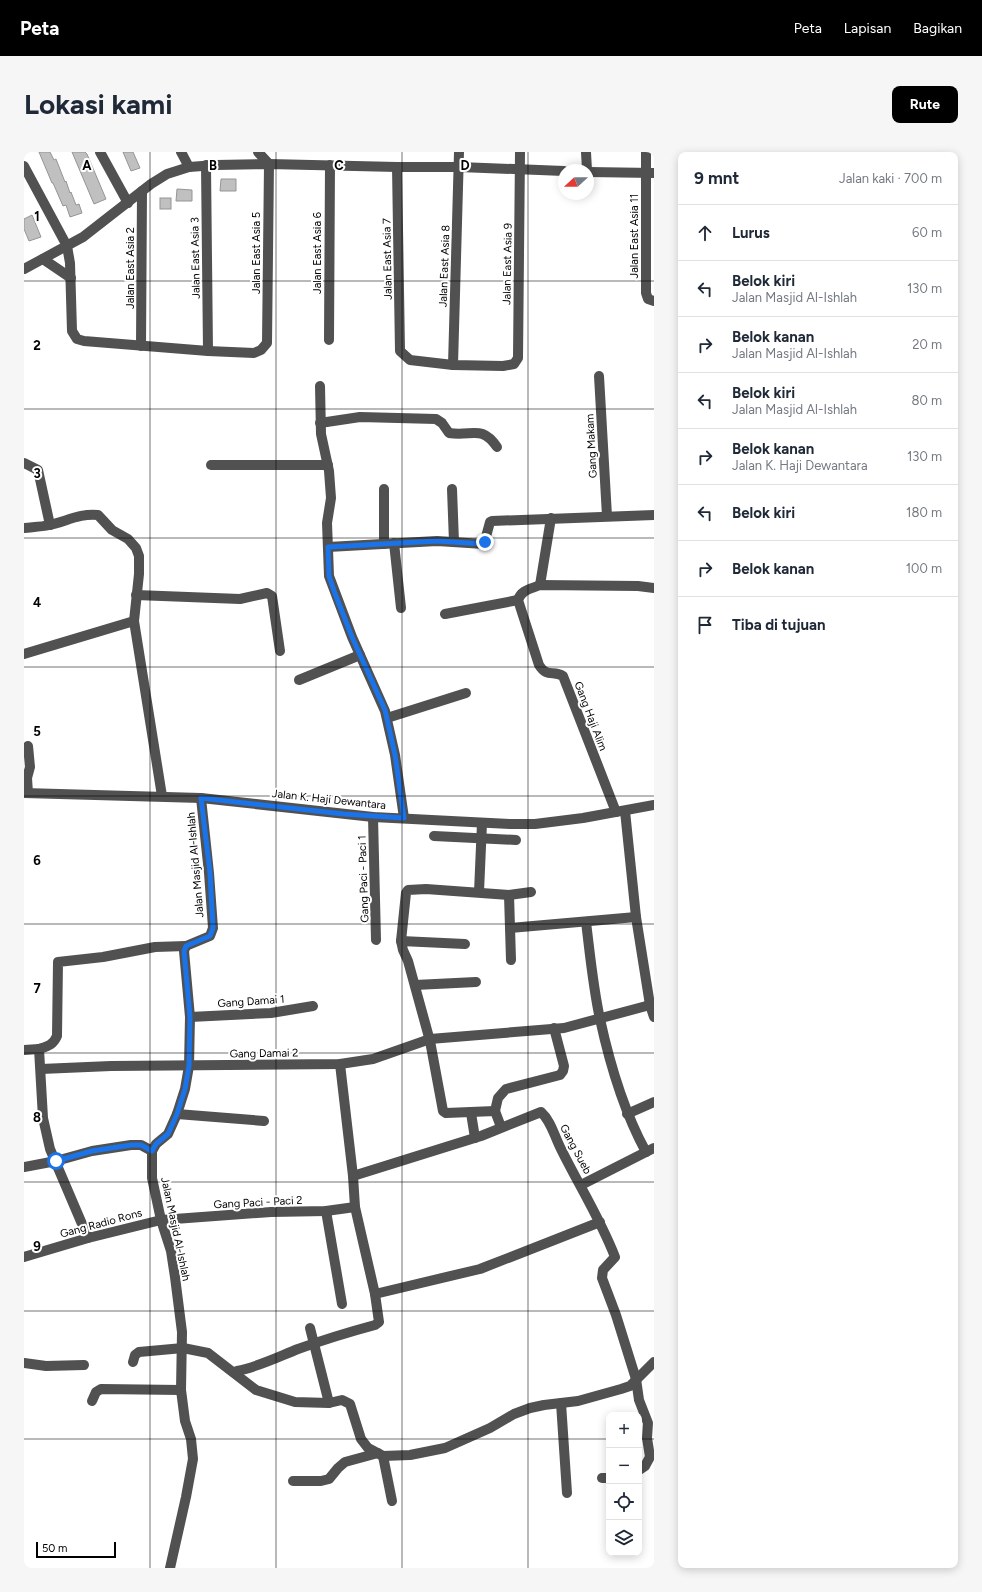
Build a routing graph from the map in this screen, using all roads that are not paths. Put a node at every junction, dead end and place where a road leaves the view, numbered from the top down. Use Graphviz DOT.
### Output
graph roads {
  1 [pos="100,152"];
  2 [pos="181,152"];
  3 [pos="258,152"];
  4 [pos="459,152"];
  5 [pos="520,152"];
  6 [pos="586,152"];
  7 [pos="646,152"];
  8 [pos="268,164"];
  9 [pos="587,164"];
  10 [pos="206,165"];
  11 [pos="330,165"];
  12 [pos="24,166"];
  13 [pos="189,167"];
  14 [pos="397,167"];
  15 [pos="459,167"];
  16 [pos="520,169"];
  17 [pos="558,171"];
  18 [pos="594,171"];
  19 [pos="650,173"];
  20 [pos="142,191"];
  21 [pos="128,203"];
  22 [pos="66,246"];
  23 [pos="43,259"];
  24 [pos="24,268"];
  25 [pos="71,278"];
  26 [pos="651,300"];
  27 [pos="329,340"];
  28 [pos="141,346"];
  29 [pos="208,352"];
  30 [pos="453,365"];
  31 [pos="599,376"];
  32 [pos="320,386"];
  33 [pos="320,423"];
  34 [pos="497,447"];
  35 [pos="24,463"];
  36 [pos="211,465"];
  37 [pos="328,465"];
  38 [pos="384,489"];
  39 [pos="452,489"];
  40 [pos="654,515"];
  41 [pos="607,516"];
  42 [pos="551,518"];
  43 [pos="50,525"];
  44 [pos="24,528"];
  45 [pos="454,542"];
  46 [pos="389,544"];
  47 [pos="328,547"];
  48 [pos="540,585"];
  49 [pos="654,588"];
  50 [pos="136,595"];
  51 [pos="518,600"];
  52 [pos="401,608"];
  53 [pos="445,614"];
  54 [pos="134,621"];
  55 [pos="280,651"];
  56 [pos="24,654"];
  57 [pos="360,654"];
  58 [pos="299,680"];
  59 [pos="466,693"];
  60 [pos="387,718"];
  61 [pos="28,746"];
  62 [pos="26,793"];
  63 [pos="162,796"];
  64 [pos="201,798"];
  65 [pos="654,804"];
  66 [pos="620,812"];
  67 [pos="373,817"];
  68 [pos="404,818"];
  69 [pos="482,823"];
  70 [pos="434,836"];
  71 [pos="482,838"];
  72 [pos="516,840"];
  73 [pos="479,892"];
  74 [pos="532,892"];
  75 [pos="510,895"];
  76 [pos="636,917"];
  77 [pos="586,922"];
  78 [pos="510,928"];
  79 [pos="376,940"];
  80 [pos="402,941"];
  81 [pos="465,944"];
  82 [pos="186,946"];
  83 [pos="510,960"];
  84 [pos="476,982"];
  85 [pos="415,985"];
  86 [pos="650,1005"];
  87 [pos="313,1006"];
  88 [pos="190,1017"];
  89 [pos="654,1017"];
  90 [pos="600,1018"];
  91 [pos="554,1028"];
  92 [pos="430,1038"];
  93 [pos="39,1049"];
  94 [pos="24,1050"];
  95 [pos="340,1064"];
  96 [pos="189,1066"];
  97 [pos="41,1069"];
  98 [pos="654,1102"];
  99 [pos="495,1111"];
  100 [pos="471,1113"];
  101 [pos="177,1114"];
  102 [pos="627,1114"];
  103 [pos="264,1122"];
  104 [pos="501,1127"];
  105 [pos="474,1138"];
  106 [pos="650,1150"];
  107 [pos="152,1151"];
  108 [pos="56,1161"];
  109 [pos="24,1168"];
  110 [pos="353,1176"];
  111 [pos="581,1185"];
  112 [pos="355,1207"];
  113 [pos="326,1211"];
  114 [pos="161,1220"];
  115 [pos="600,1222"];
  116 [pos="88,1238"];
  117 [pos="24,1257"];
  118 [pos="375,1294"];
  119 [pos="342,1304"];
  120 [pos="310,1328"];
  121 [pos="314,1343"];
  122 [pos="182,1348"];
  123 [pos="134,1362"];
  124 [pos="654,1362"];
  125 [pos="24,1363"];
  126 [pos="84,1365"];
  127 [pos="237,1371"];
  128 [pos="636,1379"];
  129 [pos="182,1390"];
  130 [pos="92,1401"];
  131 [pos="329,1403"];
  132 [pos="561,1404"];
  133 [pos="381,1454"];
  134 [pos="642,1468"];
  135 [pos="294,1481"];
  136 [pos="567,1493"];
  137 [pos="392,1501"];
  138 [pos="170,1568"];
  1 -- 21 [label="street"];
  2 -- 13 [label="street"];
  3 -- 8 [label="street"];
  4 -- 15 [label="street, Jalan East Asia 8"];
  5 -- 16 [label="street, Jalan East Asia 9"];
  6 -- 9 [label="street"];
  7 -- 19 [label="street, Jalan East Asia 11"];
  8 -- 10 [label="street"];
  8 -- 11 [label="street"];
  8 -- 29 [label="street, Jalan East Asia 5"];
  10 -- 13 [label="street"];
  10 -- 29 [label="street, Jalan East Asia 3"];
  11 -- 14 [label="street"];
  11 -- 27 [label="street, Jalan East Asia 6"];
  12 -- 22 [label="street"];
  13 -- 20 [label="street"];
  14 -- 15 [label="street"];
  14 -- 30 [label="street, Jalan East Asia 7"];
  15 -- 16 [label="street"];
  15 -- 30 [label="street, Jalan East Asia 8"];
  16 -- 17 [label="street"];
  16 -- 30 [label="street, Jalan East Asia 9"];
  18 -- 19 [label="street"];
  19 -- 26 [label="street, Jalan East Asia 11"];
  20 -- 21 [label="street"];
  20 -- 28 [label="street, Jalan East Asia 2"];
  21 -- 22 [label="street"];
  22 -- 23 [label="street"];
  22 -- 25 [label="street"];
  23 -- 24 [label="street"];
  23 -- 25 [label="street"];
  25 -- 28 [label="street"];
  28 -- 29 [label="street"];
  31 -- 41 [label="street, Gang Makam"];
  32 -- 33 [label="street"];
  33 -- 34 [label="street"];
  33 -- 37 [label="street"];
  35 -- 43 [label="street"];
  36 -- 37 [label="street"];
  37 -- 47 [label="street"];
  38 -- 46 [label="street"];
  39 -- 45 [label="street"];
  40 -- 41 [label="street"];
  41 -- 42 [label="street"];
  42 -- 45 [label="street"];
  42 -- 48 [label="street"];
  43 -- 44 [label="street"];
  43 -- 50 [label="street"];
  45 -- 46 [label="street"];
  46 -- 47 [label="street"];
  46 -- 52 [label="street"];
  47 -- 57 [label="street"];
  48 -- 49 [label="street"];
  48 -- 51 [label="street"];
  50 -- 54 [label="street"];
  50 -- 55 [label="street"];
  51 -- 53 [label="street"];
  51 -- 66 [label="street, Gang Haji Alim"];
  54 -- 56 [label="street"];
  54 -- 63 [label="street"];
  57 -- 58 [label="street"];
  57 -- 60 [label="street"];
  59 -- 60 [label="street"];
  60 -- 68 [label="street"];
  61 -- 62 [label="street"];
  62 -- 63 [label="street, Jalan K. Haji Dewantara"];
  63 -- 64 [label="street, Jalan K. Haji Dewantara"];
  64 -- 67 [label="street, Jalan K. Haji Dewantara"];
  64 -- 82 [label="street, Jalan Masjid Al-Ishlah"];
  65 -- 66 [label="street, Jalan K. Haji Dewantara"];
  66 -- 69 [label="street, Jalan K. Haji Dewantara"];
  66 -- 76 [label="street"];
  67 -- 68 [label="street, Jalan K. Haji Dewantara"];
  67 -- 79 [label="street, Gang Paci - Paci 1"];
  68 -- 69 [label="street, Jalan K. Haji Dewantara"];
  69 -- 71 [label="street"];
  70 -- 71 [label="street"];
  71 -- 72 [label="street"];
  71 -- 73 [label="street"];
  73 -- 75 [label="street"];
  73 -- 80 [label="street"];
  74 -- 75 [label="street"];
  75 -- 78 [label="street"];
  76 -- 77 [label="street"];
  76 -- 86 [label="street"];
  77 -- 78 [label="street"];
  77 -- 90 [label="street"];
  78 -- 83 [label="street"];
  80 -- 81 [label="street"];
  80 -- 85 [label="street"];
  82 -- 88 [label="street"];
  82 -- 93 [label="street"];
  84 -- 85 [label="street"];
  85 -- 92 [label="street"];
  86 -- 89 [label="street"];
  86 -- 90 [label="street, Gang Damai 2"];
  87 -- 88 [label="street, Gang Damai 1"];
  88 -- 96 [label="street"];
  90 -- 91 [label="street, Gang Damai 2"];
  90 -- 102 [label="street"];
  91 -- 92 [label="street, Gang Damai 2"];
  91 -- 99 [label="street"];
  92 -- 95 [label="street, Gang Damai 2"];
  92 -- 100 [label="street"];
  93 -- 94 [label="street"];
  93 -- 97 [label="street"];
  95 -- 96 [label="street, Gang Damai 2"];
  95 -- 110 [label="street"];
  96 -- 97 [label="street, Gang Damai 2"];
  96 -- 101 [label="street"];
  97 -- 108 [label="street"];
  98 -- 102 [label="street"];
  99 -- 100 [label="street"];
  99 -- 104 [label="street"];
  100 -- 105 [label="street"];
  101 -- 103 [label="street"];
  101 -- 107 [label="street"];
  102 -- 106 [label="street"];
  104 -- 105 [label="street, Gang Sueb"];
  104 -- 111 [label="street, Gang Sueb"];
  105 -- 110 [label="street, Gang Sueb"];
  106 -- 111 [label="street"];
  107 -- 108 [label="street"];
  107 -- 114 [label="street, Jalan Masjid Al-Ishlah"];
  108 -- 109 [label="street"];
  108 -- 116 [label="street"];
  110 -- 112 [label="street"];
  111 -- 115 [label="street, Gang Sueb"];
  112 -- 113 [label="street, Gang Paci - Paci 2"];
  112 -- 118 [label="street"];
  113 -- 114 [label="street, Gang Paci - Paci 2"];
  113 -- 119 [label="street"];
  114 -- 116 [label="street, Gang Radio Rons"];
  114 -- 122 [label="street, Jalan Masjid Al-Ishlah"];
  115 -- 118 [label="street"];
  115 -- 128 [label="street, Gang Sueb"];
  116 -- 117 [label="street, Gang Radio Rons"];
  118 -- 121 [label="street"];
  120 -- 121 [label="street"];
  121 -- 127 [label="street"];
  121 -- 131 [label="street"];
  122 -- 123 [label="street"];
  122 -- 129 [label="street, Jalan Masjid Al-Ishlah"];
  122 -- 131 [label="street"];
  124 -- 128 [label="street"];
  125 -- 126 [label="street"];
  128 -- 132 [label="street"];
  128 -- 134 [label="street"];
  129 -- 130 [label="street"];
  129 -- 138 [label="street, Jalan Masjid Al-Ishlah"];
  131 -- 133 [label="street"];
  132 -- 133 [label="street"];
  132 -- 136 [label="street"];
  133 -- 135 [label="street"];
  133 -- 137 [label="street"];
}
